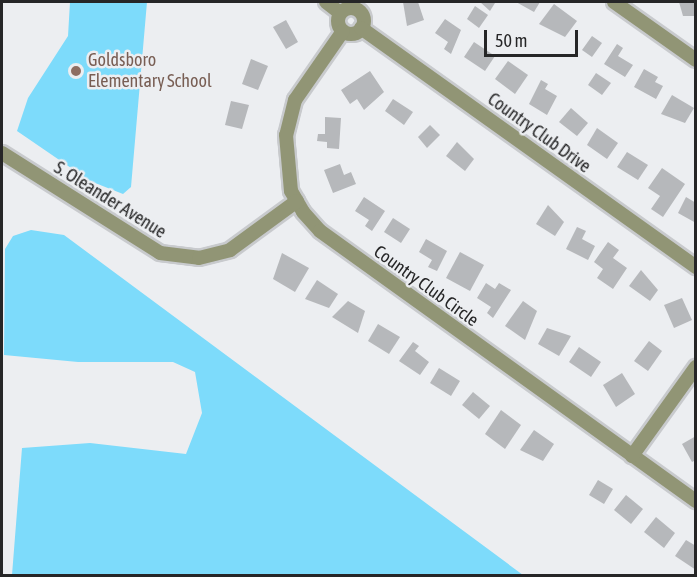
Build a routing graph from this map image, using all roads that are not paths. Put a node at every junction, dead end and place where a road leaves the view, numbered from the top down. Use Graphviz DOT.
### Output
graph roads {
  1 [pos="326,2"];
  2 [pos="614,2"];
  3 [pos="361,6"];
  4 [pos="340,13"];
  5 [pos="361,28"];
  6 [pos="343,31"];
  7 [pos="696,60"];
  8 [pos="2,153"];
  9 [pos="297,201"];
  10 [pos="696,267"];
  11 [pos="696,367"];
  12 [pos="632,456"];
  13 [pos="696,501"];
  1 -- 4 [label="street"];
  2 -- 7 [label="street"];
  3 -- 4 [label="street"];
  3 -- 5 [label="street"];
  4 -- 6 [label="street"];
  5 -- 6 [label="street"];
  5 -- 10 [label="street, Country Club Drive"];
  6 -- 9 [label="street, Country Club Circle"];
  8 -- 9 [label="street, S. Oleander Avenue"];
  9 -- 12 [label="street, Country Club Circle"];
  11 -- 12 [label="street"];
  12 -- 13 [label="street, Country Club Circle"];
}
